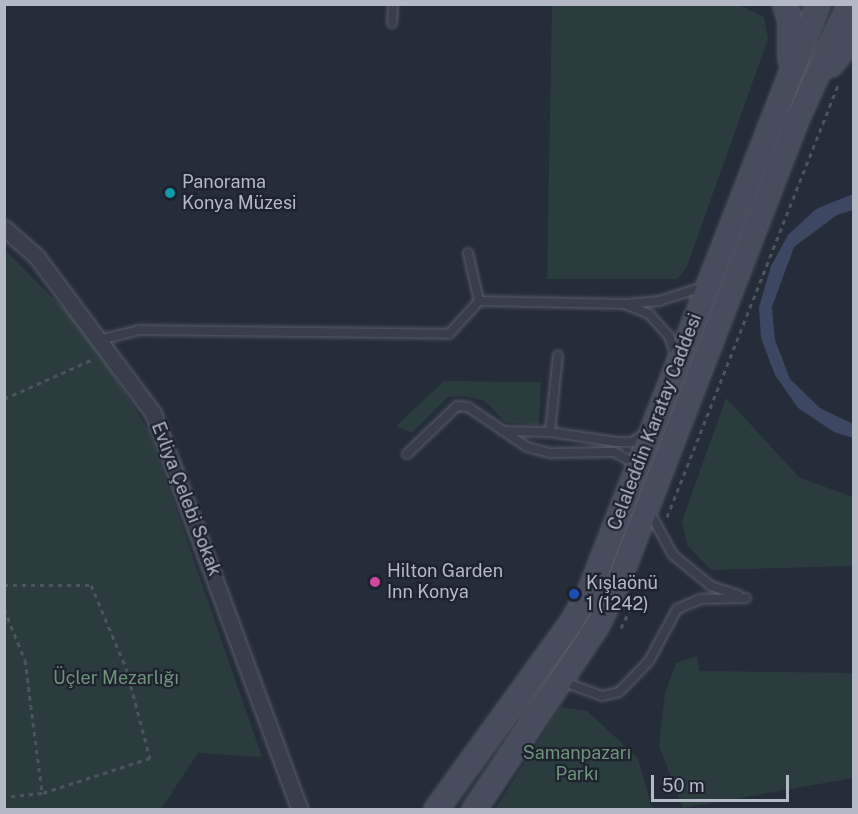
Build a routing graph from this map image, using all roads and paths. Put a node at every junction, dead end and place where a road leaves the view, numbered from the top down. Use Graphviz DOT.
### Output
graph roads {
  1 [pos="393,4"];
  2 [pos="785,4"];
  3 [pos="818,4"];
  4 [pos="850,4"];
  5 [pos="392,23"];
  6 [pos="854,38"];
  7 [pos="790,70"];
  8 [pos="798,117"];
  9 [pos="4,228"];
  10 [pos="468,253"];
  11 [pos="708,285"];
  12 [pos="479,301"];
  13 [pos="625,304"];
  14 [pos="104,346"];
  15 [pos="558,356"];
  16 [pos="678,362"];
  17 [pos="4,399"];
  18 [pos="653,428"];
  19 [pos="498,431"];
  20 [pos="550,432"];
  21 [pos="407,454"];
  22 [pos="639,466"];
  23 [pos="647,507"];
  24 [pos="4,585"];
  25 [pos="4,609"];
  26 [pos="561,680"];
  27 [pos="42,794"];
  28 [pos="4,797"];
  29 [pos="300,810"];
  30 [pos="436,810"];
  31 [pos="474,810"];
  1 -- 5 [label="lane"];
  2 -- 7 [label="main road"];
  3 -- 7 [label="main road, Celaleddin Karatay Caddesi"];
  4 -- 8 [label="main road, Celaleddin Karatay Caddesi"];
  6 -- 8 [label="main road"];
  7 -- 11 [label="main road, Celaleddin Karatay Caddesi"];
  8 -- 23 [label="main road, Celaleddin Karatay Caddesi"];
  9 -- 14 [label="street, Evliya Çelebi Sokak"];
  10 -- 12 [label="lane"];
  11 -- 13 [label="lane"];
  11 -- 16 [label="main road, Celaleddin Karatay Caddesi"];
  12 -- 13 [label="lane"];
  12 -- 14 [label="lane"];
  13 -- 16 [label="lane"];
  14 -- 17 [label="path"];
  14 -- 29 [label="street, Evliya Çelebi Sokak"];
  15 -- 20 [label="lane"];
  16 -- 18 [label="main road, Celaleddin Karatay Caddesi"];
  18 -- 20 [label="lane"];
  18 -- 22 [label="main road, Celaleddin Karatay Caddesi"];
  19 -- 20 [label="lane"];
  19 -- 21 [label="lane"];
  19 -- 22 [label="lane"];
  22 -- 30 [label="main road, Celaleddin Karatay Caddesi"];
  23 -- 26 [label="main road, Celaleddin Karatay Caddesi"];
  23 -- 26 [label="lane"];
  24 -- 27 [label="path"];
  25 -- 27 [label="path"];
  26 -- 31 [label="main road, Celaleddin Karatay Caddesi"];
  27 -- 28 [label="path"];
}
